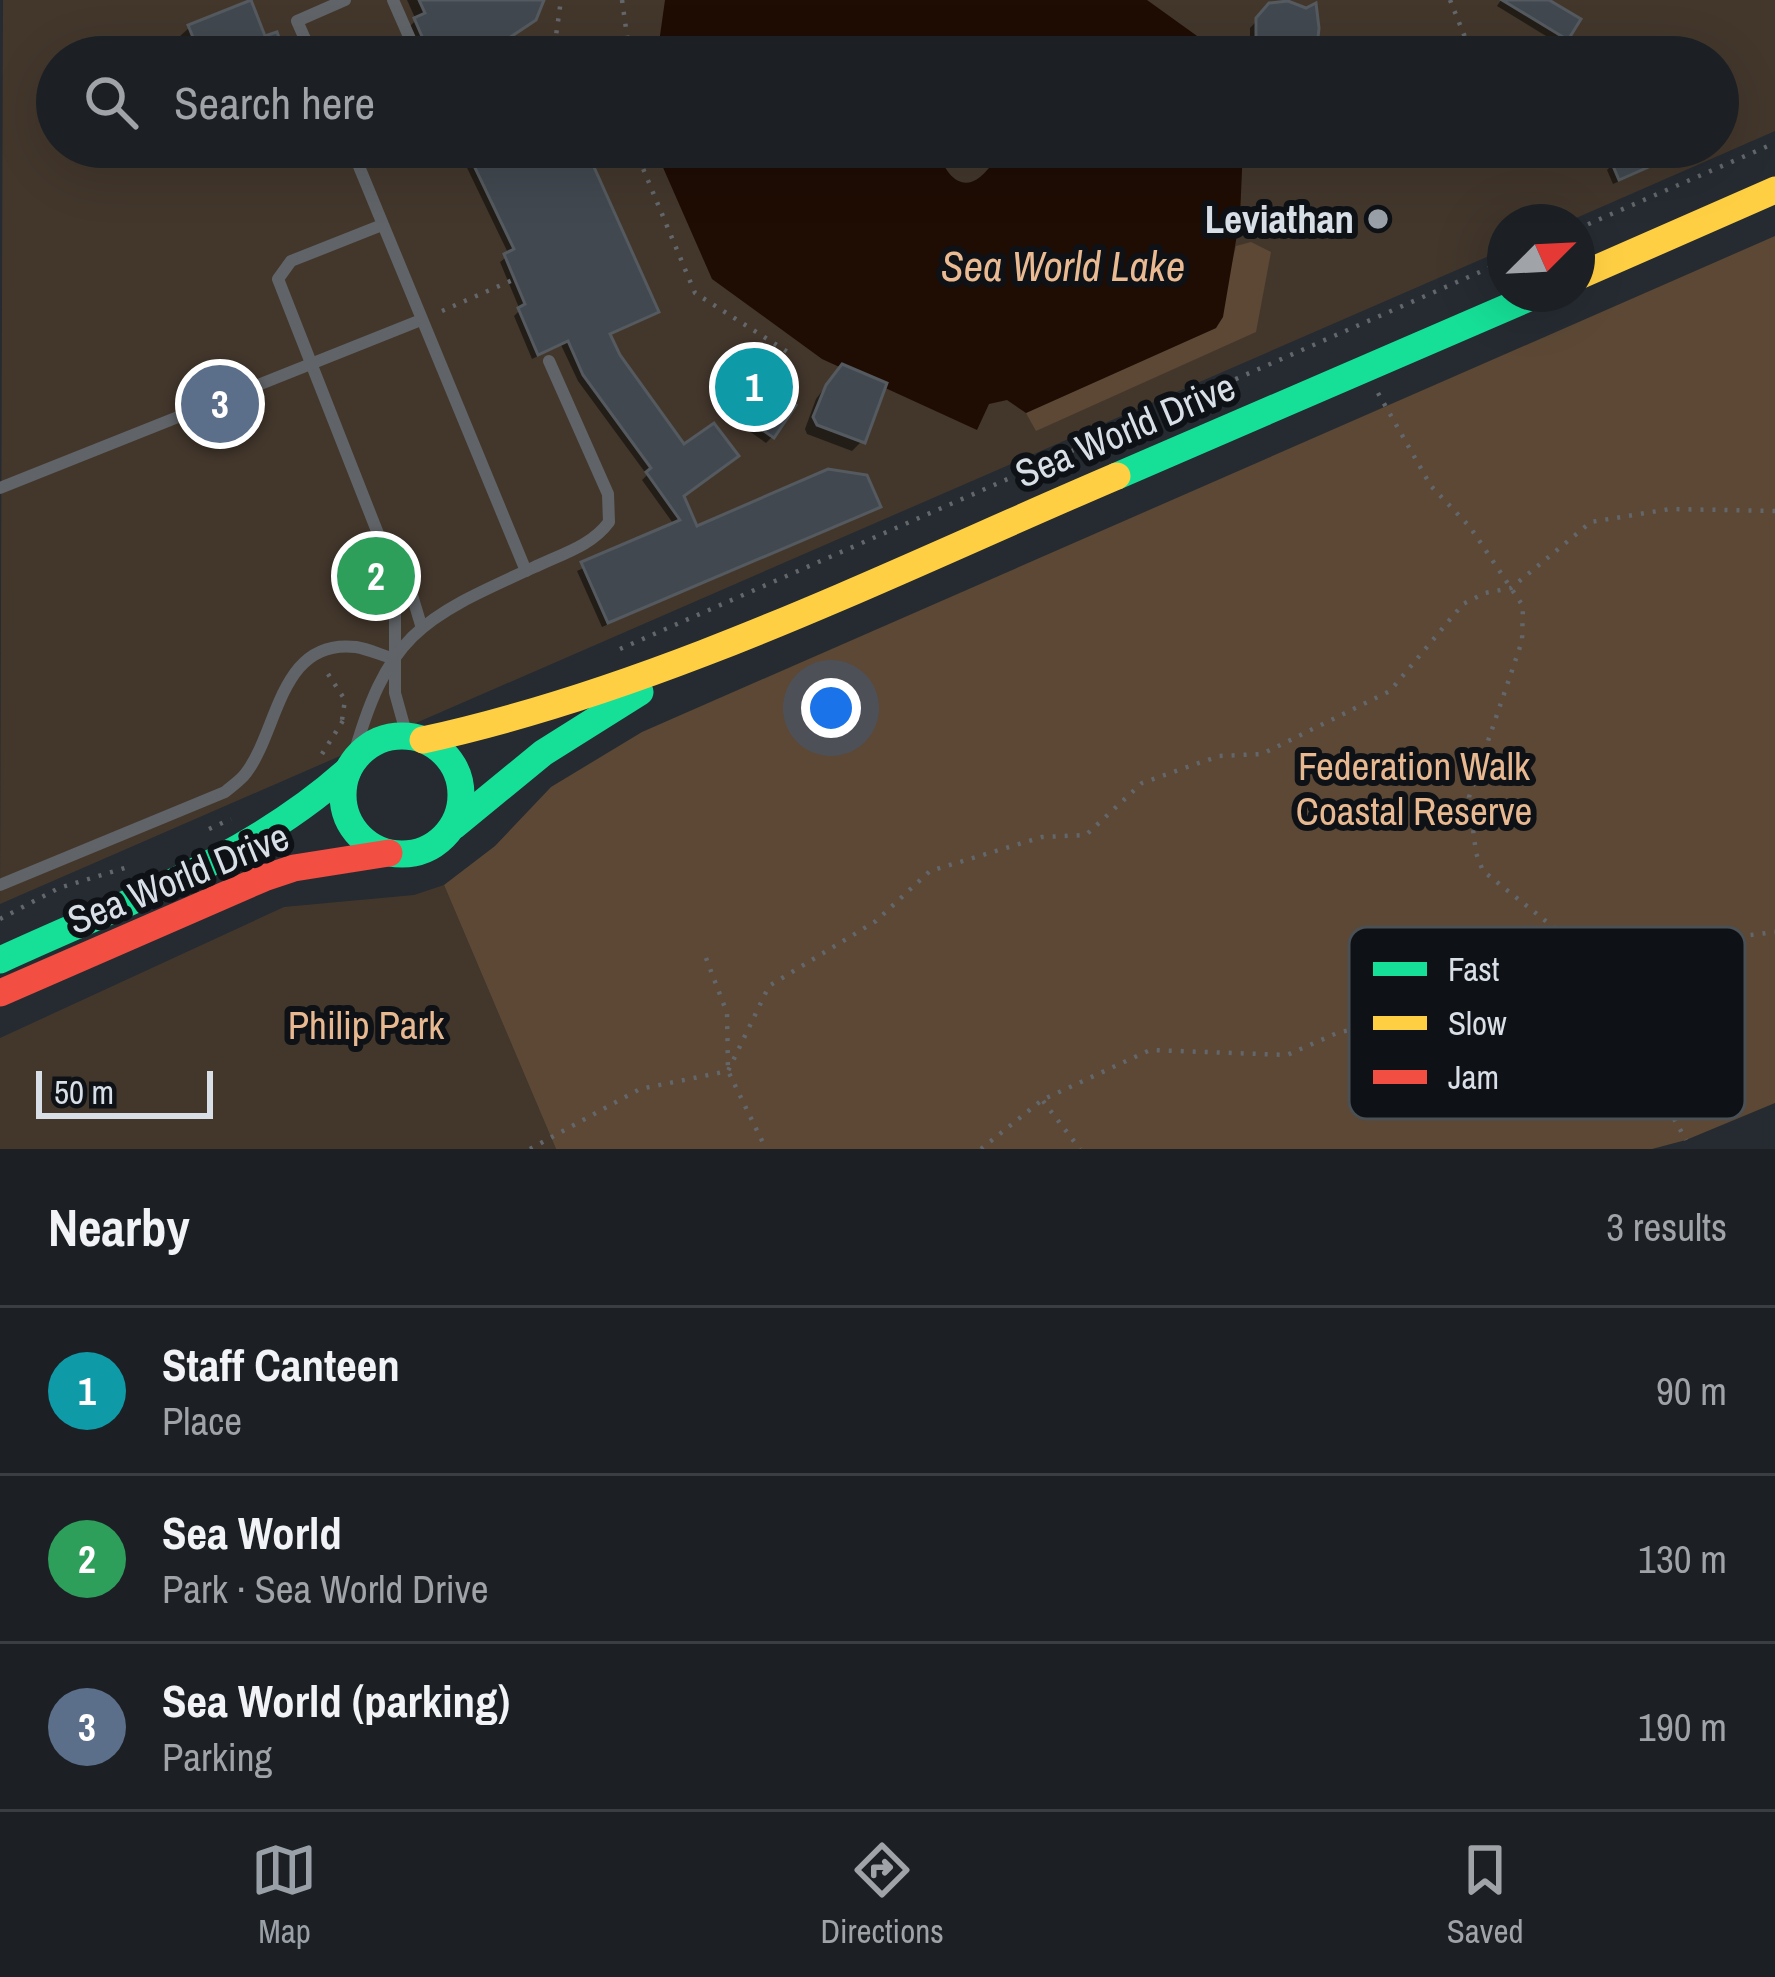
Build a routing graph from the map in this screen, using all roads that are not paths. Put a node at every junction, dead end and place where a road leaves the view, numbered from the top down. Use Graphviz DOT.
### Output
graph roads {
  1 [pos="345,0"];
  2 [pos="393,0"];
  3 [pos="304,36"];
  4 [pos="409,36"];
  5 [pos="359,168"];
  6 [pos="1775,190"];
  7 [pos="382,225"];
  8 [pos="1595,269"];
  9 [pos="1497,312"];
  10 [pos="421,320"];
  11 [pos="549,361"];
  12 [pos="311,365"];
  13 [pos="0,488"];
  14 [pos="386,554"];
  15 [pos="526,571"];
  16 [pos="421,625"];
  17 [pos="742,637"];
  18 [pos="392,658"];
  19 [pos="415,738"];
  20 [pos="349,767"];
  21 [pos="453,826"];
  22 [pos="389,853"];
  23 [pos="0,885"];
  24 [pos="0,960"];
  25 [pos="0,993"];
  1 -- 3 [label="lane"];
  2 -- 4 [label="lane"];
  5 -- 7 [label="lane"];
  6 -- 8 [label="street"];
  7 -- 10 [label="lane"];
  7 -- 12 [label="lane"];
  9 -- 17 [label="street, Sea World Drive"];
  10 -- 12 [label="lane"];
  10 -- 15 [label="lane"];
  11 -- 15 [label="lane"];
  12 -- 13 [label="lane"];
  12 -- 14 [label="lane"];
  14 -- 16 [label="lane"];
  14 -- 18 [label="lane"];
  15 -- 16 [label="lane"];
  16 -- 18 [label="lane"];
  17 -- 19 [label="street, Sea World Drive"];
  17 -- 21 [label="street, Sea World Drive"];
  18 -- 19 [label="lane"];
  18 -- 20 [label="lane"];
  18 -- 23 [label="lane"];
  19 -- 20 [label="street"];
  19 -- 21 [label="street"];
  20 -- 22 [label="street"];
  20 -- 24 [label="street, Sea World Drive"];
  21 -- 22 [label="street"];
  22 -- 25 [label="street, Sea World Drive"];
}
